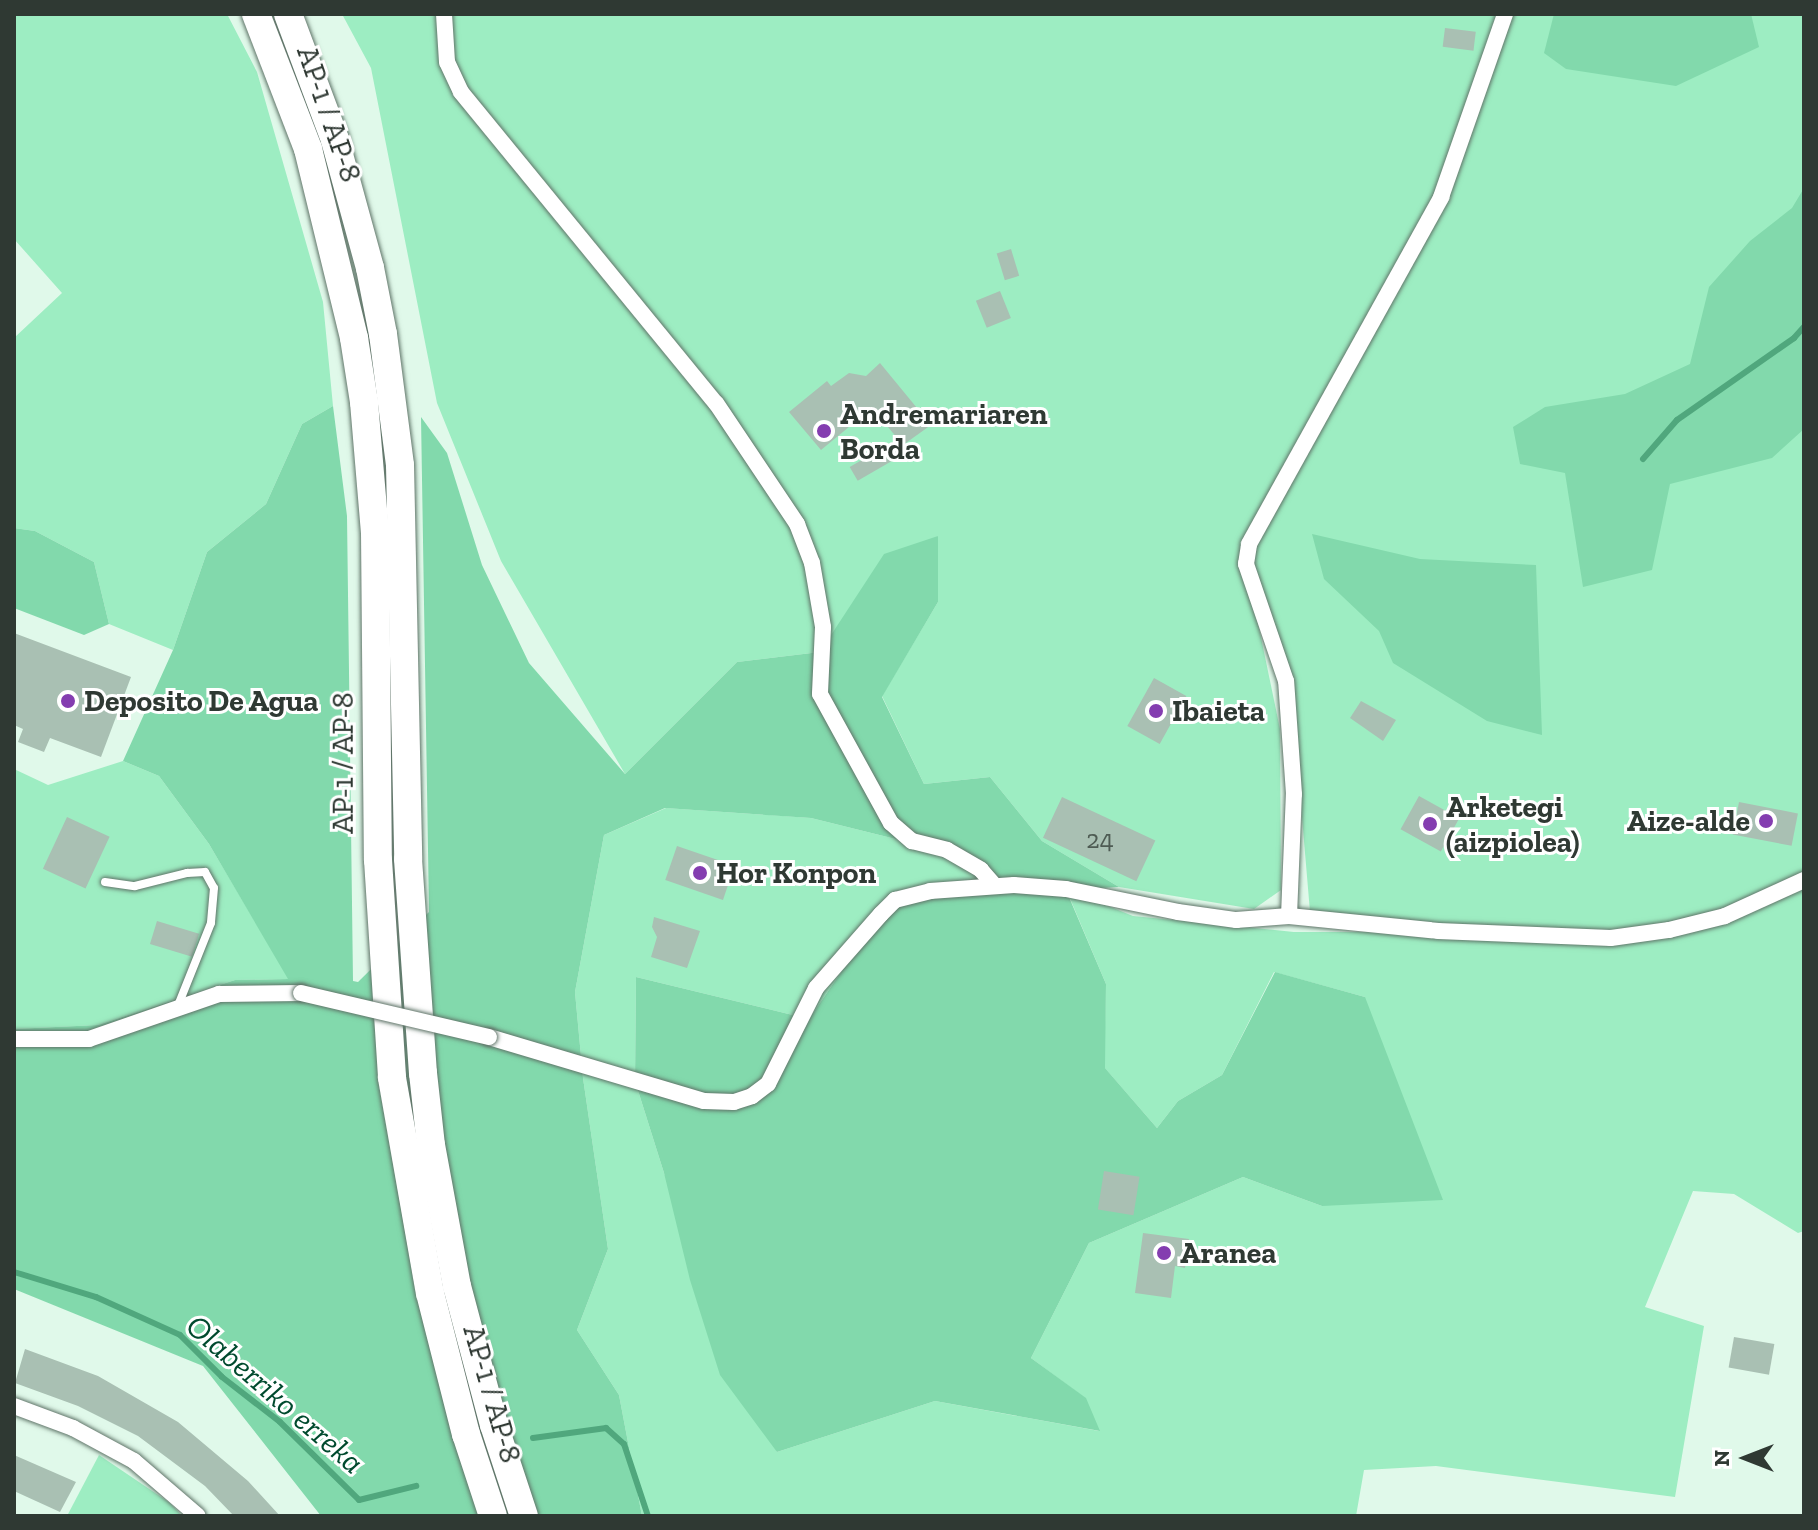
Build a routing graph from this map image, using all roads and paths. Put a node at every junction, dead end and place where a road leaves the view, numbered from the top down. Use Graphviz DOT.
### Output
graph roads {
  1 [pos="256,14"];
  2 [pos="288,14"];
  3 [pos="444,14"];
  4 [pos="1505,14"];
  5 [pos="1804,880"];
  6 [pos="105,882"];
  7 [pos="995,886"];
  8 [pos="1289,916"];
  9 [pos="177,1009"];
  10 [pos="14,1039"];
  11 [pos="14,1406"];
  12 [pos="198,1516"];
  13 [pos="493,1516"];
  14 [pos="524,1516"];
  1 -- 13 [label="highway, AP-1 / AP-8"];
  2 -- 14 [label="highway, AP-1 / AP-8"];
  3 -- 7 [label="street"];
  4 -- 8 [label="street"];
  5 -- 8 [label="street"];
  6 -- 9 [label="lane"];
  7 -- 8 [label="street"];
  7 -- 9 [label="street, bridge"];
  9 -- 10 [label="street"];
  11 -- 12 [label="street"];
}
